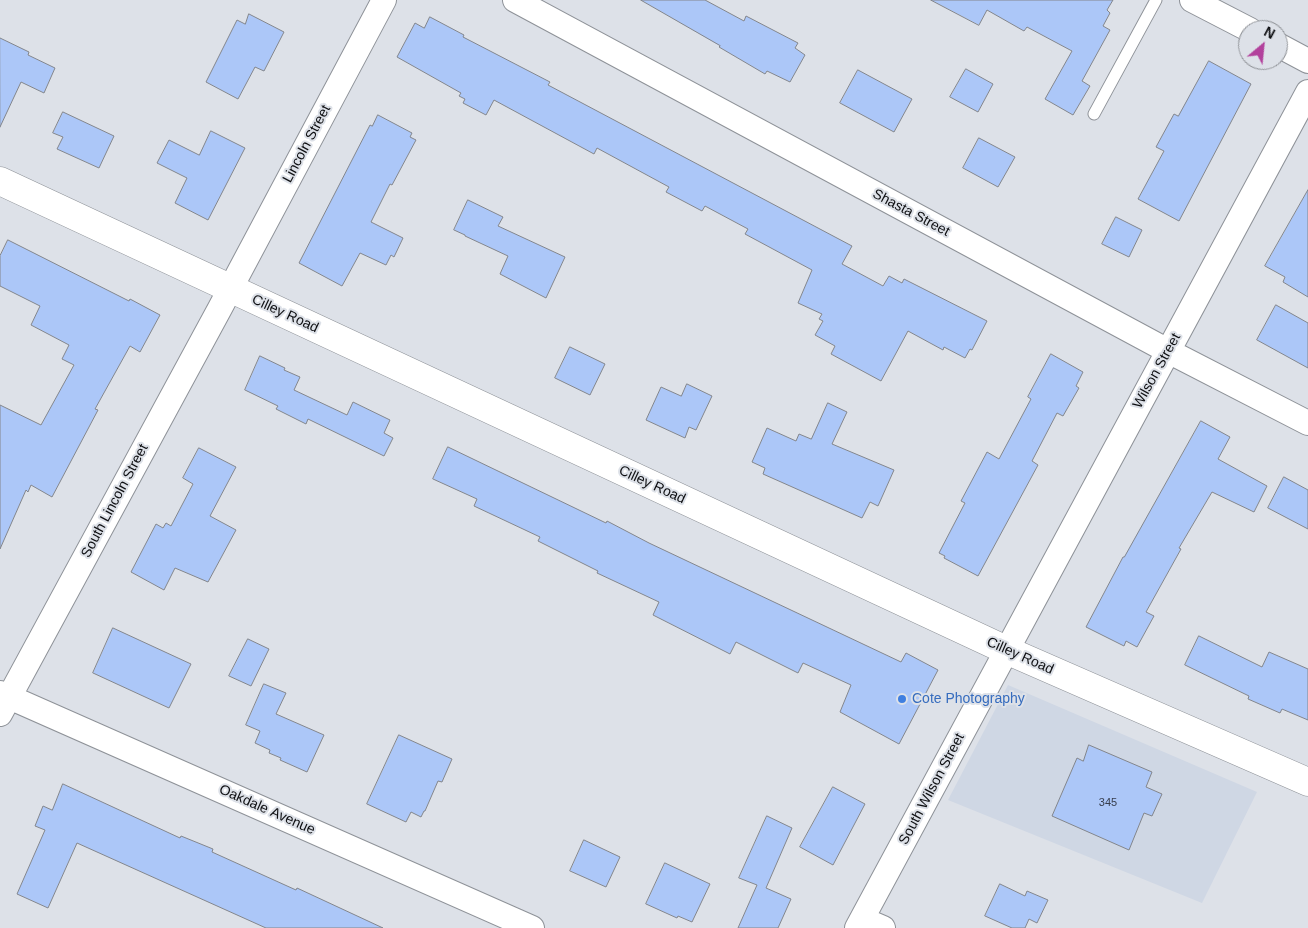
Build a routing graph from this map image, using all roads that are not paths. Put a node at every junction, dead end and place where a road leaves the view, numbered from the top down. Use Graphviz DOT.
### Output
graph roads {
  1 [pos="384,0"];
  2 [pos="515,0"];
  3 [pos="1156,0"];
  4 [pos="1192,0"];
  5 [pos="1238,24"];
  6 [pos="1288,50"];
  7 [pos="1308,61"];
  8 [pos="1308,92"];
  9 [pos="1094,114"];
  10 [pos="0,181"];
  11 [pos="230,288"];
  12 [pos="1168,351"];
  13 [pos="1308,423"];
  14 [pos="1006,650"];
  15 [pos="3,702"];
  16 [pos="1308,782"];
  17 [pos="867,925"];
  18 [pos="532,928"];
  1 -- 11 [label="street, Lincoln Street"];
  2 -- 12 [label="street, Shasta Street"];
  3 -- 9 [label="lane"];
  4 -- 5 [label="street"];
  6 -- 7 [label="street"];
  8 -- 12 [label="street, Wilson Street"];
  10 -- 11 [label="street, Cilley Road"];
  11 -- 14 [label="street, Cilley Road"];
  11 -- 15 [label="street, South Lincoln Street"];
  12 -- 13 [label="street, Shasta Street"];
  12 -- 14 [label="street, Wilson Street"];
  14 -- 16 [label="street, Cilley Road"];
  14 -- 17 [label="street, South Wilson Street"];
  15 -- 18 [label="street, Oakdale Avenue"];
}
